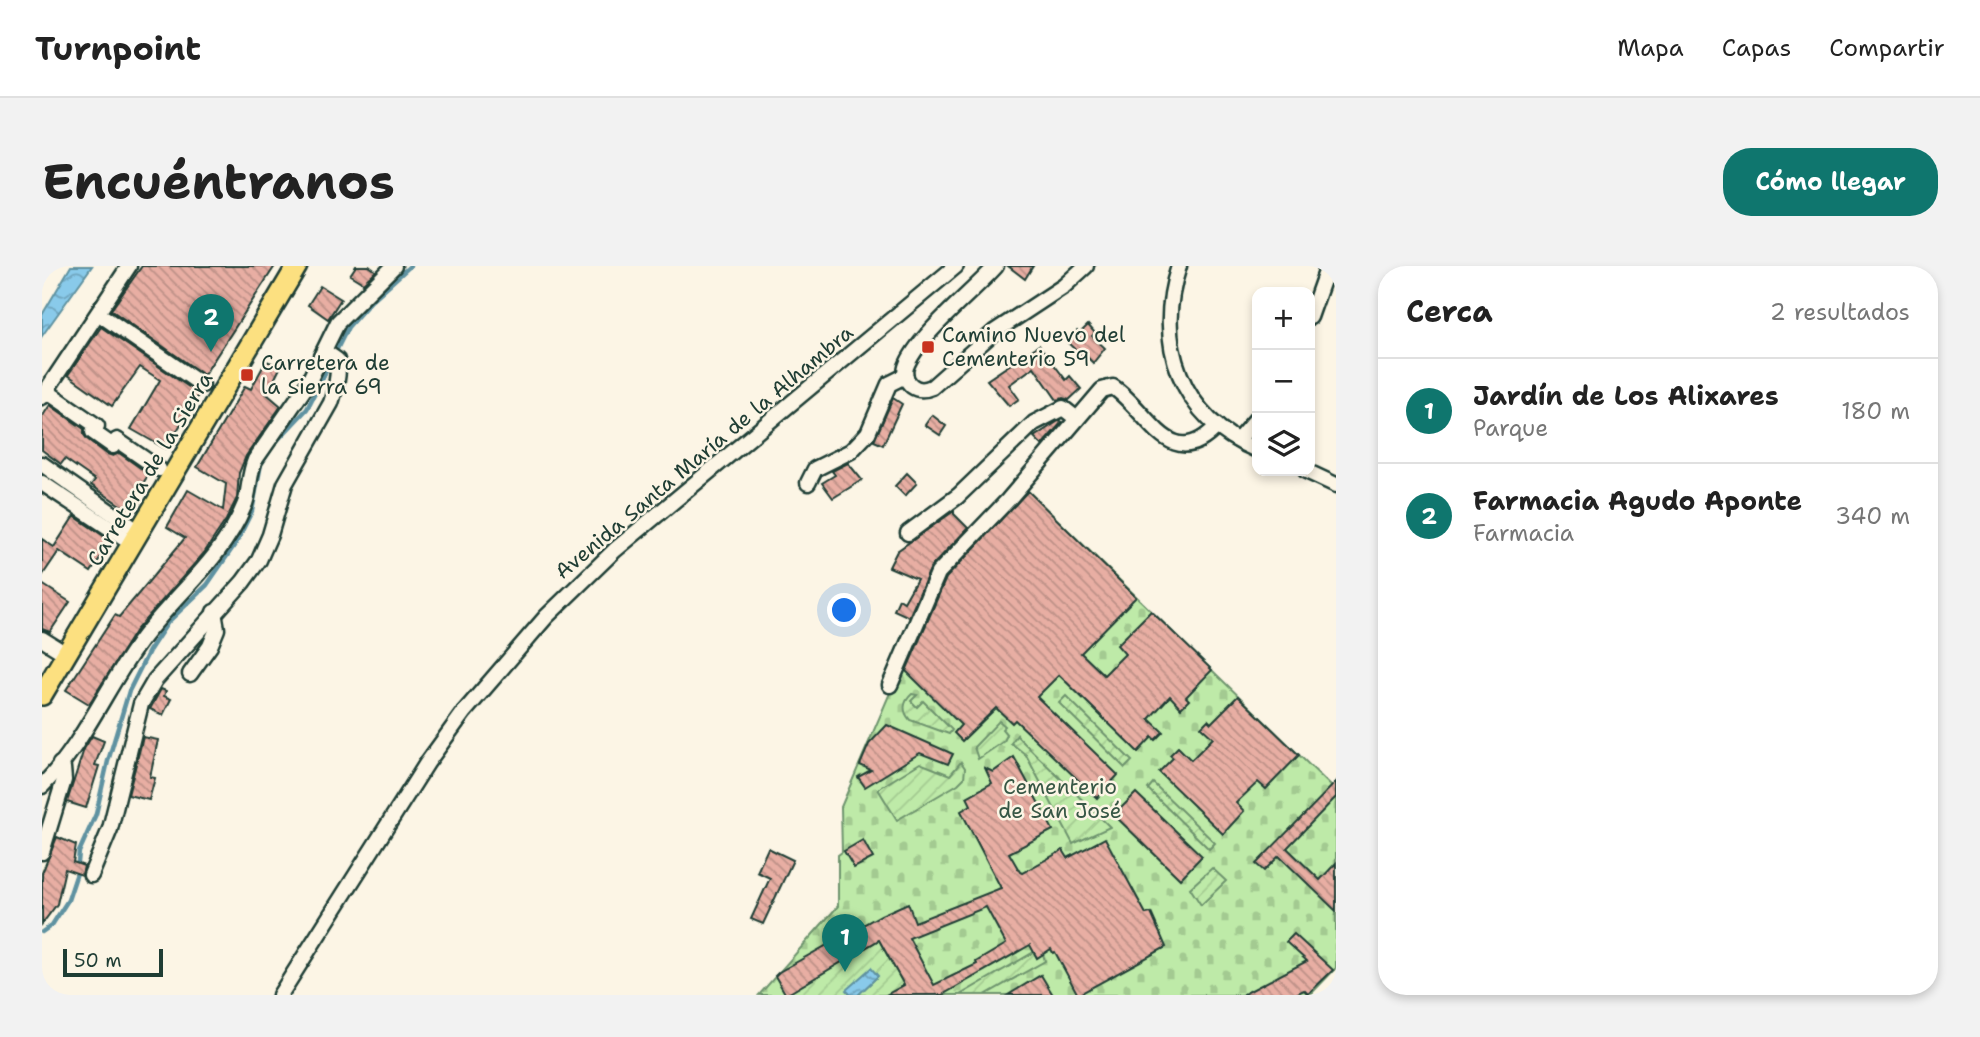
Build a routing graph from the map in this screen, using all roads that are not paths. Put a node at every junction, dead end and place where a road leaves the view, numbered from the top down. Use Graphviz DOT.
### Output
graph roads {
  1 [pos="129,266"];
  2 [pos="298,266"];
  3 [pos="394,266"];
  4 [pos="956,266"];
  5 [pos="996,266"];
  6 [pos="1086,266"];
  7 [pos="1179,266"];
  8 [pos="1328,266"];
  9 [pos="1315,303"];
  10 [pos="105,318"];
  11 [pos="330,355"];
  12 [pos="905,376"];
  13 [pos="202,385"];
  14 [pos="47,396"];
  15 [pos="1077,419"];
  16 [pos="1252,424"];
  17 [pos="1217,426"];
  18 [pos="1238,440"];
  19 [pos="1252,447"];
  20 [pos="42,464"];
  21 [pos="159,469"];
  22 [pos="1315,475"];
  23 [pos="42,483"];
  24 [pos="808,483"];
  25 [pos="1336,485"];
  26 [pos="908,533"];
  27 [pos="135,538"];
  28 [pos="214,612"];
  29 [pos="42,639"];
  30 [pos="66,654"];
  31 [pos="190,674"];
  32 [pos="890,685"];
  33 [pos="42,695"];
  34 [pos="60,764"];
  35 [pos="42,786"];
  36 [pos="42,852"];
  37 [pos="91,875"];
  38 [pos="280,995"];
  1 -- 14 [label="street"];
  2 -- 27 [label="main road, Carretera de la Sierra"];
  3 -- 11 [label="street"];
  4 -- 38 [label="street, Avenida Santa María de la Alhambra"];
  5 -- 12 [label="street"];
  6 -- 12 [label="street"];
  7 -- 17 [label="street"];
  8 -- 9 [label="street"];
  10 -- 13 [label="street, Carretera de la Sierra"];
  11 -- 28 [label="street"];
  11 -- 34 [label="street"];
  12 -- 24 [label="street"];
  14 -- 21 [label="street"];
  15 -- 17 [label="street"];
  15 -- 26 [label="street"];
  15 -- 32 [label="street"];
  16 -- 18 [label="street"];
  17 -- 18 [label="street"];
  18 -- 19 [label="street"];
  20 -- 27 [label="street"];
  22 -- 25 [label="street"];
  23 -- 27 [label="street"];
  27 -- 30 [label="main road, Carretera de la Sierra"];
  28 -- 31 [label="street"];
  28 -- 37 [label="street"];
  29 -- 30 [label="street"];
  30 -- 33 [label="main road, Carretera de la Sierra"];
  34 -- 35 [label="street"];
  34 -- 36 [label="street"];
}
